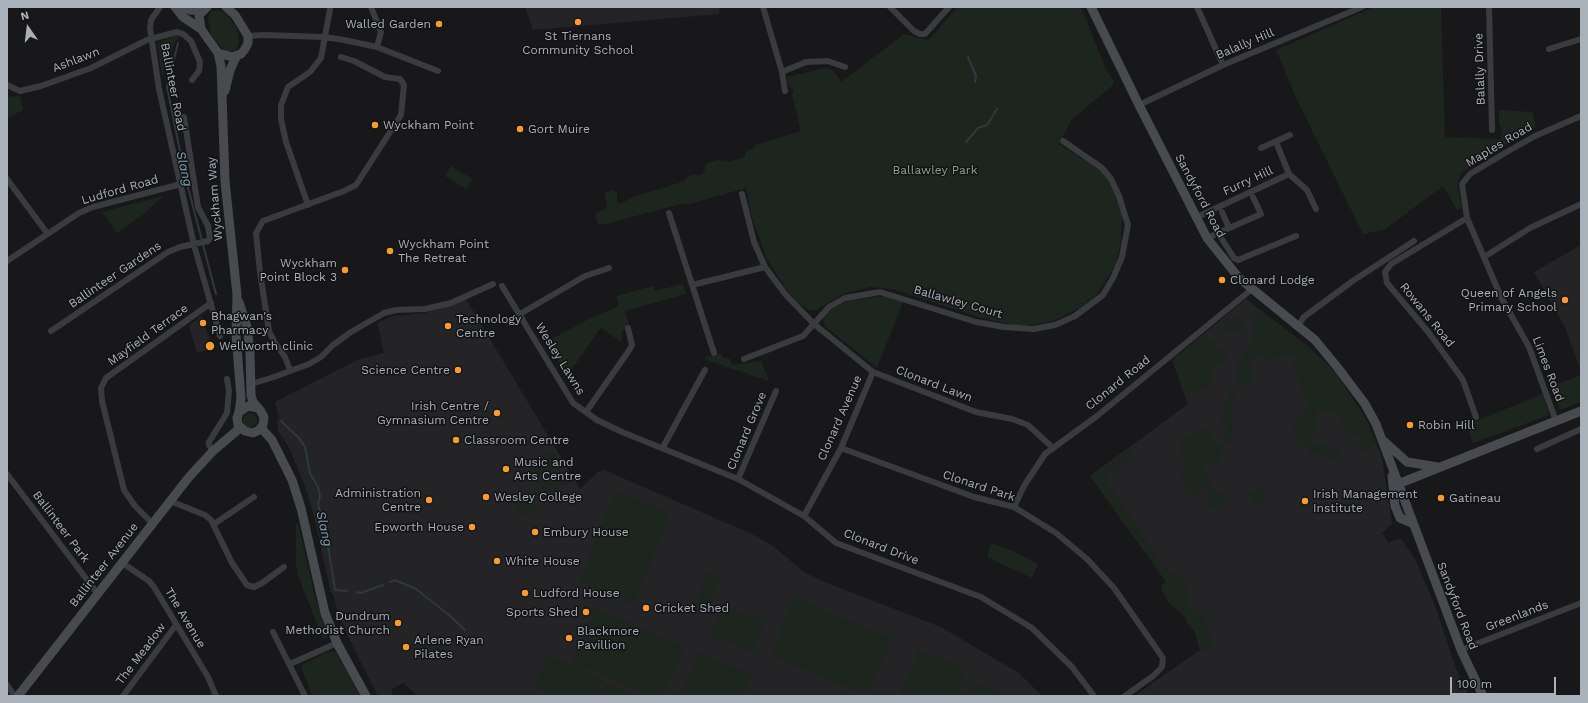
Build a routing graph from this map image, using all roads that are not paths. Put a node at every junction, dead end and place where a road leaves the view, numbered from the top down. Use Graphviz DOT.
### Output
graph roads {
  1 [pos="159,7"];
  2 [pos="175,7"];
  3 [pos="181,7"];
  4 [pos="228,7"];
  5 [pos="371,7"];
  6 [pos="763,7"];
  7 [pos="890,7"];
  8 [pos="949,7"];
  9 [pos="1091,7"];
  10 [pos="1197,7"];
  11 [pos="1362,7"];
  12 [pos="1489,7"];
  13 [pos="204,9"];
  14 [pos="330,9"];
  15 [pos="200,30"];
  16 [pos="248,36"];
  17 [pos="324,37"];
  18 [pos="151,39"];
  19 [pos="1581,39"];
  20 [pos="377,47"];
  21 [pos="1550,49"];
  22 [pos="218,52"];
  23 [pos="237,55"];
  24 [pos="341,57"];
  25 [pos="1223,65"];
  26 [pos="845,67"];
  27 [pos="438,71"];
  28 [pos="782,72"];
  29 [pos="192,80"];
  30 [pos="7,85"];
  31 [pos="786,91"];
  32 [pos="222,100"];
  33 [pos="1139,106"];
  34 [pos="1581,116"];
  35 [pos="184,117"];
  36 [pos="1492,130"];
  37 [pos="1290,135"];
  38 [pos="1063,141"];
  39 [pos="1276,142"];
  40 [pos="1261,148"];
  41 [pos="1289,174"];
  42 [pos="7,179"];
  43 [pos="181,184"];
  44 [pos="742,194"];
  45 [pos="1253,197"];
  46 [pos="308,204"];
  47 [pos="1581,204"];
  48 [pos="1316,209"];
  49 [pos="1222,212"];
  50 [pos="669,213"];
  51 [pos="1195,218"];
  52 [pos="1467,218"];
  53 [pos="1230,228"];
  54 [pos="47,233"];
  55 [pos="1218,233"];
  56 [pos="1296,236"];
  57 [pos="1207,238"];
  58 [pos="1414,241"];
  59 [pos="199,243"];
  60 [pos="1484,257"];
  61 [pos="7,261"];
  62 [pos="765,266"];
  63 [pos="609,268"];
  64 [pos="493,284"];
  65 [pos="692,285"];
  66 [pos="502,286"];
  67 [pos="1252,289"];
  68 [pos="237,295"];
  69 [pos="211,303"];
  70 [pos="520,314"];
  71 [pos="814,324"];
  72 [pos="1298,326"];
  73 [pos="628,328"];
  74 [pos="51,331"];
  75 [pos="220,336"];
  76 [pos="714,353"];
  77 [pos="744,359"];
  78 [pos="290,370"];
  79 [pos="705,370"];
  80 [pos="873,372"];
  81 [pos="227,380"];
  82 [pos="251,384"];
  83 [pos="776,391"];
  84 [pos="258,408"];
  85 [pos="1581,411"];
  86 [pos="239,412"];
  87 [pos="586,412"];
  88 [pos="1476,417"];
  89 [pos="1556,421"];
  90 [pos="240,428"];
  91 [pos="261,428"];
  92 [pos="1581,429"];
  93 [pos="622,432"];
  94 [pos="1383,440"];
  95 [pos="663,448"];
  96 [pos="841,448"];
  97 [pos="1053,448"];
  98 [pos="1537,449"];
  99 [pos="213,451"];
  100 [pos="1392,466"];
  101 [pos="1440,467"];
  102 [pos="7,474"];
  103 [pos="738,479"];
  104 [pos="1398,484"];
  105 [pos="254,497"];
  106 [pos="170,501"];
  107 [pos="1014,507"];
  108 [pos="804,516"];
  109 [pos="152,523"];
  110 [pos="1412,523"];
  111 [pos="214,524"];
  112 [pos="121,562"];
  113 [pos="284,567"];
  114 [pos="98,593"];
  115 [pos="1581,603"];
  116 [pos="176,625"];
  117 [pos="273,632"];
  118 [pos="337,643"];
  119 [pos="1461,650"];
  120 [pos="290,664"];
  121 [pos="7,685"];
  122 [pos="16,696"];
  123 [pos="123,696"];
  124 [pos="216,696"];
  125 [pos="304,696"];
  126 [pos="366,696"];
  127 [pos="1094,696"];
  128 [pos="1125,696"];
  129 [pos="1483,696"];
  1 -- 18 [label="street, Ballinteer Road"];
  2 -- 15 [label="main road"];
  3 -- 13 [label="main road"];
  4 -- 16 [label="main road"];
  5 -- 20 [label="street"];
  6 -- 28 [label="street"];
  7 -- 8 [label="street"];
  9 -- 33 [label="main road, Sandyford Road"];
  10 -- 25 [label="street"];
  11 -- 25 [label="street, Balally Hill"];
  12 -- 36 [label="street, Balally Drive"];
  13 -- 15 [label="main road"];
  14 -- 17 [label="street"];
  15 -- 22 [label="main road"];
  16 -- 17 [label="street"];
  16 -- 23 [label="main road, Wyckham Way"];
  17 -- 20 [label="street"];
  17 -- 46 [label="street"];
  18 -- 29 [label="street, Ashlawn"];
  18 -- 30 [label="street, Ashlawn"];
  18 -- 43 [label="street, Ballinteer Road"];
  19 -- 21 [label="street"];
  20 -- 27 [label="street"];
  22 -- 23 [label="main road"];
  22 -- 32 [label="main road, Wyckham Way"];
  23 -- 32 [label="main road, Wyckham Way"];
  24 -- 46 [label="street"];
  25 -- 33 [label="street, Balally Hill"];
  26 -- 28 [label="street"];
  28 -- 31 [label="street"];
  32 -- 68 [label="main road, Wyckham Way"];
  33 -- 51 [label="main road, Sandyford Road"];
  34 -- 52 [label="street, Maples Road"];
  35 -- 59 [label="street"];
  37 -- 39 [label="street, Furry Hill"];
  38 -- 71 [label="street, Ballawley Court"];
  39 -- 40 [label="street, Furry Hill"];
  39 -- 41 [label="street, Furry Hill"];
  41 -- 48 [label="street, Furry Hill"];
  41 -- 51 [label="street, Furry Hill"];
  42 -- 54 [label="street"];
  43 -- 54 [label="street, Ludford Road"];
  43 -- 59 [label="street, Ballinteer Road"];
  44 -- 62 [label="street, Clonard Lawn"];
  45 -- 53 [label="street"];
  46 -- 78 [label="street"];
  47 -- 60 [label="street"];
  49 -- 53 [label="street"];
  50 -- 65 [label="street"];
  51 -- 57 [label="main road, Sandyford Road"];
  52 -- 60 [label="street, Limes Road"];
  52 -- 88 [label="street, Rowans Road"];
  53 -- 55 [label="street"];
  54 -- 61 [label="street, Ludford Road"];
  55 -- 56 [label="street"];
  55 -- 57 [label="street"];
  57 -- 67 [label="main road, Sandyford Road"];
  58 -- 72 [label="street"];
  59 -- 69 [label="street, Ballinteer Road"];
  59 -- 74 [label="street, Ballinteer Gardens"];
  60 -- 89 [label="street, Limes Road"];
  62 -- 65 [label="street"];
  62 -- 71 [label="street, Clonard Lawn"];
  63 -- 70 [label="street, Wesley Lawns"];
  64 -- 78 [label="street"];
  65 -- 76 [label="street"];
  66 -- 70 [label="street, Wesley Lawns"];
  67 -- 72 [label="main road, Sandyford Road"];
  67 -- 97 [label="street, Clonard Road"];
  68 -- 82 [label="main road, Wyckham Way"];
  68 -- 86 [label="main road, Wyckham Way"];
  69 -- 75 [label="street, Ballinteer Road"];
  69 -- 109 [label="street, Mayfield Terrace"];
  70 -- 87 [label="street, Wesley Lawns"];
  71 -- 77 [label="street, Ballawley Court"];
  71 -- 80 [label="street, Clonard Lawn"];
  72 -- 94 [label="main road, Sandyford Road"];
  73 -- 87 [label="street, Wesley Lawns"];
  78 -- 82 [label="street"];
  79 -- 95 [label="street"];
  80 -- 96 [label="street, Clonard Avenue"];
  80 -- 97 [label="street, Clonard Lawn"];
  81 -- 99 [label="street"];
  82 -- 84 [label="main road, Wyckham Way"];
  83 -- 103 [label="street, Clonard Grove"];
  84 -- 86 [label="main road"];
  84 -- 91 [label="main road"];
  85 -- 89 [label="main road"];
  86 -- 90 [label="main road"];
  87 -- 93 [label="street, Wesley Lawns"];
  89 -- 101 [label="main road"];
  90 -- 91 [label="main road"];
  90 -- 99 [label="main road, Ballinteer Avenue"];
  91 -- 118 [label="main road"];
  92 -- 98 [label="street"];
  93 -- 95 [label="street, Clonard Drive"];
  94 -- 100 [label="main road, Sandyford Road"];
  94 -- 101 [label="main road"];
  95 -- 103 [label="street, Clonard Drive"];
  96 -- 107 [label="street, Clonard Park"];
  96 -- 108 [label="street, Clonard Avenue"];
  97 -- 107 [label="street, Clonard Road"];
  99 -- 106 [label="main road, Ballinteer Avenue"];
  100 -- 104 [label="main road, Sandyford Road"];
  100 -- 110 [label="main road, Sandyford Road"];
  101 -- 104 [label="main road"];
  102 -- 114 [label="street, Ballinteer Park"];
  103 -- 108 [label="street, Clonard Drive"];
  104 -- 110 [label="main road, Sandyford Road"];
  105 -- 111 [label="street"];
  106 -- 109 [label="main road, Ballinteer Avenue"];
  106 -- 111 [label="street"];
  107 -- 128 [label="street, Clonard Park"];
  108 -- 127 [label="street, Clonard Drive"];
  109 -- 112 [label="main road, Ballinteer Avenue"];
  110 -- 119 [label="main road, Sandyford Road"];
  111 -- 113 [label="street"];
  112 -- 114 [label="main road, Ballinteer Avenue"];
  112 -- 116 [label="street, The Avenue"];
  114 -- 122 [label="main road, Ballinteer Avenue"];
  115 -- 119 [label="street, Greenlands"];
  116 -- 123 [label="street, The Meadow"];
  116 -- 124 [label="street, The Avenue"];
  117 -- 120 [label="street"];
  118 -- 120 [label="street"];
  118 -- 126 [label="main road"];
  119 -- 129 [label="main road, Sandyford Road"];
  120 -- 125 [label="street"];
  121 -- 122 [label="street"];
}
